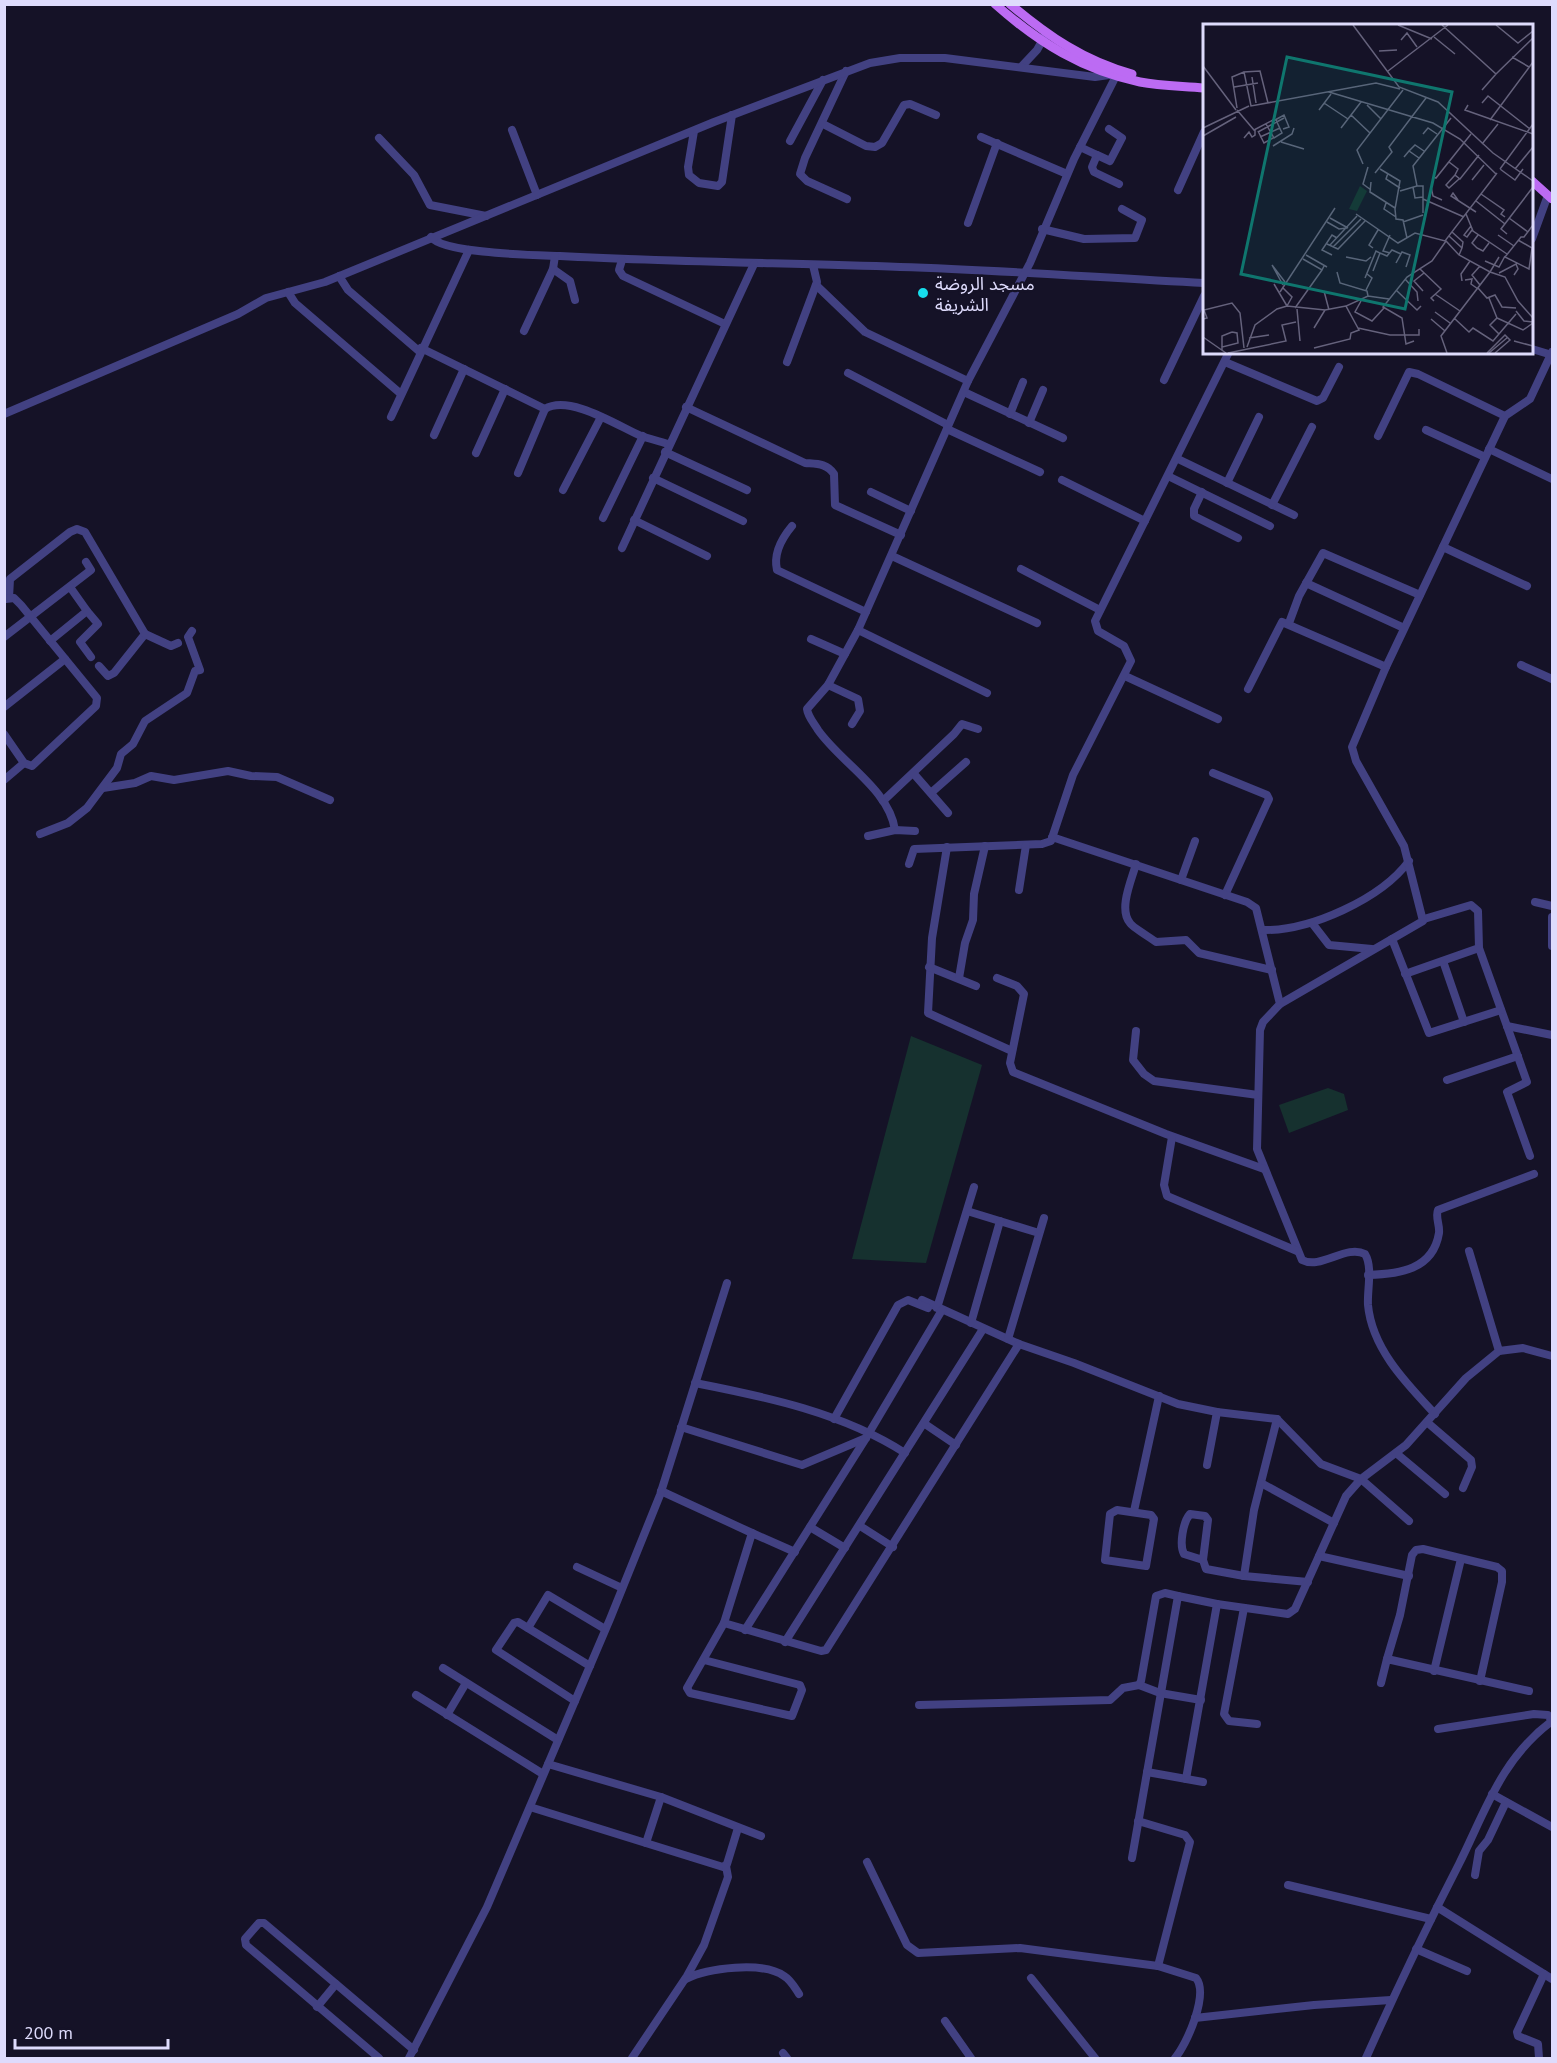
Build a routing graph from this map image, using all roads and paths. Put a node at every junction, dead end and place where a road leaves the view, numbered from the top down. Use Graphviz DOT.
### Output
graph roads {
  1 [pos="995,4"];
  2 [pos="1010,4"];
  3 [pos="1044,38"];
  4 [pos="1022,66"];
  5 [pos="846,70"];
  6 [pos="1113,76"];
  7 [pos="823,80"];
  8 [pos="1159,84"];
  9 [pos="1203,88"];
  10 [pos="732,115"];
  11 [pos="936,115"];
  12 [pos="823,124"];
  13 [pos="1109,129"];
  14 [pos="512,130"];
  15 [pos="694,131"];
  16 [pos="1203,134"];
  17 [pos="981,137"];
  18 [pos="379,138"];
  19 [pos="790,141"];
  20 [pos="997,143"];
  21 [pos="1080,147"];
  22 [pos="1097,154"];
  23 [pos="1067,174"];
  24 [pos="1533,182"];
  25 [pos="1119,184"];
  26 [pos="1178,190"];
  27 [pos="537,195"];
  28 [pos="1550,197"];
  29 [pos="847,199"];
  30 [pos="1122,209"];
  31 [pos="486,216"];
  32 [pos="968,223"];
  33 [pos="1042,229"];
  34 [pos="431,237"];
  35 [pos="1533,237"];
  36 [pos="469,250"];
  37 [pos="555,256"];
  38 [pos="622,260"];
  39 [pos="754,264"];
  40 [pos="813,266"];
  41 [pos="553,269"];
  42 [pos="1024,273"];
  43 [pos="339,276"];
  44 [pos="1203,283"];
  45 [pos="816,285"];
  46 [pos="288,292"];
  47 [pos="1203,298"];
  48 [pos="575,300"];
  49 [pos="725,324"];
  50 [pos="524,331"];
  51 [pos="1533,349"];
  52 [pos="421,350"];
  53 [pos="1228,354"];
  54 [pos="1552,354"];
  55 [pos="787,362"];
  56 [pos="1225,362"];
  57 [pos="1339,367"];
  58 [pos="464,369"];
  59 [pos="848,373"];
  60 [pos="1164,380"];
  61 [pos="968,381"];
  62 [pos="1023,382"];
  63 [pos="505,389"];
  64 [pos="1043,390"];
  65 [pos="964,392"];
  66 [pos="401,394"];
  67 [pos="686,406"];
  68 [pos="545,409"];
  69 [pos="4,414"];
  70 [pos="1010,414"];
  71 [pos="1505,416"];
  72 [pos="392,417"];
  73 [pos="601,417"];
  74 [pos="1259,417"];
  75 [pos="1029,423"];
  76 [pos="948,427"];
  77 [pos="1312,427"];
  78 [pos="1426,430"];
  79 [pos="434,435"];
  80 [pos="643,436"];
  81 [pos="1378,436"];
  82 [pos="1063,438"];
  83 [pos="666,448"];
  84 [pos="476,453"];
  85 [pos="1487,453"];
  86 [pos="1178,459"];
  87 [pos="1040,472"];
  88 [pos="518,473"];
  89 [pos="1168,476"];
  90 [pos="653,478"];
  91 [pos="1552,479"];
  92 [pos="1062,480"];
  93 [pos="1227,483"];
  94 [pos="563,490"];
  95 [pos="747,490"];
  96 [pos="872,492"];
  97 [pos="1202,492"];
  98 [pos="1272,505"];
  99 [pos="911,511"];
  100 [pos="1294,515"];
  101 [pos="603,518"];
  102 [pos="634,520"];
  103 [pos="1145,520"];
  104 [pos="742,521"];
  105 [pos="792,526"];
  106 [pos="1270,526"];
  107 [pos="901,535"];
  108 [pos="1238,538"];
  109 [pos="1443,547"];
  110 [pos="622,548"];
  111 [pos="706,556"];
  112 [pos="892,556"];
  113 [pos="86,562"];
  114 [pos="1021,569"];
  115 [pos="1306,583"];
  116 [pos="1527,586"];
  117 [pos="70,587"];
  118 [pos="1420,595"];
  119 [pos="7,598"];
  120 [pos="1100,610"];
  121 [pos="87,611"];
  122 [pos="866,612"];
  123 [pos="30,616"];
  124 [pos="1037,623"];
  125 [pos="1288,623"];
  126 [pos="1404,628"];
  127 [pos="858,630"];
  128 [pos="192,631"];
  129 [pos="145,633"];
  130 [pos="4,637"];
  131 [pos="810,639"];
  132 [pos="50,641"];
  133 [pos="178,643"];
  134 [pos="845,654"];
  135 [pos="91,657"];
  136 [pos="65,659"];
  137 [pos="1521,665"];
  138 [pos="99,666"];
  139 [pos="1386,667"];
  140 [pos="1125,676"];
  141 [pos="1552,679"];
  142 [pos="828,685"];
  143 [pos="1248,688"];
  144 [pos="987,693"];
  145 [pos="4,707"];
  146 [pos="1218,719"];
  147 [pos="852,724"];
  148 [pos="978,729"];
  149 [pos="4,734"];
  150 [pos="966,762"];
  151 [pos="24,763"];
  152 [pos="914,774"];
  153 [pos="1213,774"];
  154 [pos="4,780"];
  155 [pos="103,788"];
  156 [pos="932,792"];
  157 [pos="330,800"];
  158 [pos="883,801"];
  159 [pos="948,813"];
  160 [pos="895,830"];
  161 [pos="915,831"];
  162 [pos="40,834"];
  163 [pos="868,836"];
  164 [pos="1052,837"];
  165 [pos="1195,841"];
  166 [pos="1026,845"];
  167 [pos="986,846"];
  168 [pos="947,847"];
  169 [pos="1409,861"];
  170 [pos="909,864"];
  171 [pos="1136,864"];
  172 [pos="1181,880"];
  173 [pos="1019,890"];
  174 [pos="1225,895"];
  175 [pos="1534,902"];
  176 [pos="1552,906"];
  177 [pos="1552,917"];
  178 [pos="1424,919"];
  179 [pos="1312,923"];
  180 [pos="1263,930"];
  181 [pos="1392,939"];
  182 [pos="1552,946"];
  183 [pos="1479,948"];
  184 [pos="1372,949"];
  185 [pos="1443,961"];
  186 [pos="929,967"];
  187 [pos="1272,970"];
  188 [pos="1405,974"];
  189 [pos="958,978"];
  190 [pos="997,978"];
  191 [pos="976,986"];
  192 [pos="1280,1004"];
  193 [pos="1501,1010"];
  194 [pos="1464,1022"];
  195 [pos="1506,1026"];
  196 [pos="1136,1031"];
  197 [pos="1552,1035"];
  198 [pos="1012,1051"];
  199 [pos="1518,1056"];
  200 [pos="1448,1080"];
  201 [pos="1258,1095"];
  202 [pos="1172,1137"];
  203 [pos="1530,1156"];
  204 [pos="1264,1169"];
  205 [pos="1534,1174"];
  206 [pos="974,1187"];
  207 [pos="967,1211"];
  208 [pos="1044,1218"];
  209 [pos="1000,1221"];
  210 [pos="1039,1233"];
  211 [pos="1297,1251"];
  212 [pos="1469,1251"];
  213 [pos="1368,1275"];
  214 [pos="727,1283"];
  215 [pos="922,1300"];
  216 [pos="940,1310"];
  217 [pos="971,1323"];
  218 [pos="983,1329"];
  219 [pos="1008,1339"];
  220 [pos="1018,1344"];
  221 [pos="1499,1351"];
  222 [pos="1552,1356"];
  223 [pos="695,1383"];
  224 [pos="1159,1396"];
  225 [pos="1217,1412"];
  226 [pos="1435,1414"];
  227 [pos="834,1419"];
  228 [pos="1276,1419"];
  229 [pos="1428,1423"];
  230 [pos="925,1424"];
  231 [pos="681,1427"];
  232 [pos="867,1435"];
  233 [pos="956,1445"];
  234 [pos="905,1453"];
  235 [pos="1396,1453"];
  236 [pos="1208,1465"];
  237 [pos="1361,1479"];
  238 [pos="1261,1483"];
  239 [pos="1463,1488"];
  240 [pos="661,1491"];
  241 [pos="1445,1494"];
  242 [pos="1134,1511"];
  243 [pos="1409,1521"];
  244 [pos="1334,1522"];
  245 [pos="860,1526"];
  246 [pos="810,1527"];
  247 [pos="752,1533"];
  248 [pos="893,1547"];
  249 [pos="845,1548"];
  250 [pos="795,1552"];
  251 [pos="1319,1556"];
  252 [pos="1461,1559"];
  253 [pos="1203,1560"];
  254 [pos="577,1567"];
  255 [pos="1244,1576"];
  256 [pos="1409,1576"];
  257 [pos="1308,1582"];
  258 [pos="622,1588"];
  259 [pos="1178,1596"];
  260 [pos="1217,1604"];
  261 [pos="1244,1608"];
  262 [pos="724,1623"];
  263 [pos="528,1628"];
  264 [pos="605,1629"];
  265 [pos="745,1630"];
  266 [pos="785,1642"];
  267 [pos="1387,1659"];
  268 [pos="704,1660"];
  269 [pos="590,1666"];
  270 [pos="443,1668"];
  271 [pos="1434,1671"];
  272 [pos="1480,1681"];
  273 [pos="466,1683"];
  274 [pos="1381,1683"];
  275 [pos="1139,1685"];
  276 [pos="1529,1691"];
  277 [pos="1160,1693"];
  278 [pos="416,1695"];
  279 [pos="1201,1700"];
  280 [pos="574,1701"];
  281 [pos="920,1705"];
  282 [pos="447,1715"];
  283 [pos="1552,1721"];
  284 [pos="1257,1724"];
  285 [pos="1438,1729"];
  286 [pos="558,1740"];
  287 [pos="548,1764"];
  288 [pos="1147,1772"];
  289 [pos="543,1774"];
  290 [pos="1186,1779"];
  291 [pos="1203,1782"];
  292 [pos="1492,1794"];
  293 [pos="661,1797"];
  294 [pos="1506,1802"];
  295 [pos="530,1807"];
  296 [pos="1138,1821"];
  297 [pos="1552,1827"];
  298 [pos="738,1828"];
  299 [pos="761,1836"];
  300 [pos="646,1843"];
  301 [pos="1132,1858"];
  302 [pos="867,1862"];
  303 [pos="726,1866"];
  304 [pos="1475,1875"];
  305 [pos="1288,1885"];
  306 [pos="1437,1907"];
  307 [pos="1431,1919"];
  308 [pos="1416,1949"];
  309 [pos="1158,1966"];
  310 [pos="1467,1971"];
  311 [pos="1545,1974"];
  312 [pos="1031,1978"];
  313 [pos="1552,1978"];
  314 [pos="684,1980"];
  315 [pos="336,1984"];
  316 [pos="798,1994"];
  317 [pos="1391,2000"];
  318 [pos="317,2007"];
  319 [pos="1195,2018"];
  320 [pos="945,2022"];
  321 [pos="414,2050"];
  322 [pos="379,2058"];
  323 [pos="409,2058"];
  324 [pos="632,2058"];
  325 [pos="971,2058"];
  326 [pos="1095,2058"];
  327 [pos="1175,2058"];
  328 [pos="1366,2058"];
  329 [pos="1539,2058"];
  1 -- 3 [label="main road"];
  2 -- 3 [label="main road"];
  3 -- 4 [label="street"];
  3 -- 6 [label="main road"];
  3 -- 8 [label="main road"];
  4 -- 5 [label="street"];
  4 -- 6 [label="street"];
  5 -- 7 [label="street"];
  5 -- 12 [label="street"];
  6 -- 8 [label="main road"];
  6 -- 21 [label="street"];
  7 -- 10 [label="street"];
  7 -- 19 [label="street"];
  8 -- 9 [label="main road"];
  10 -- 15 [label="street"];
  10 -- 15 [label="street"];
  11 -- 12 [label="street"];
  12 -- 29 [label="street"];
  13 -- 22 [label="street"];
  14 -- 27 [label="street"];
  15 -- 27 [label="street"];
  16 -- 26 [label="street"];
  17 -- 20 [label="street"];
  18 -- 31 [label="street"];
  20 -- 23 [label="street"];
  20 -- 32 [label="street"];
  21 -- 22 [label="street"];
  21 -- 23 [label="street"];
  22 -- 25 [label="street"];
  23 -- 33 [label="street"];
  24 -- 28 [label="main road"];
  27 -- 31 [label="street"];
  28 -- 35 [label="street"];
  30 -- 33 [label="street"];
  31 -- 34 [label="street"];
  33 -- 42 [label="street"];
  34 -- 36 [label="street"];
  34 -- 43 [label="street"];
  36 -- 37 [label="street"];
  36 -- 52 [label="street"];
  37 -- 38 [label="street"];
  37 -- 41 [label="street"];
  38 -- 39 [label="street"];
  38 -- 49 [label="street"];
  39 -- 40 [label="street"];
  39 -- 49 [label="street"];
  40 -- 42 [label="street"];
  40 -- 45 [label="street"];
  41 -- 48 [label="street"];
  41 -- 50 [label="street"];
  42 -- 44 [label="street"];
  42 -- 61 [label="street"];
  43 -- 46 [label="street"];
  43 -- 52 [label="street"];
  45 -- 55 [label="street"];
  45 -- 61 [label="street"];
  46 -- 66 [label="street"];
  46 -- 69 [label="street"];
  47 -- 60 [label="street"];
  49 -- 67 [label="street"];
  51 -- 54 [label="street"];
  52 -- 58 [label="street"];
  52 -- 66 [label="street"];
  53 -- 56 [label="street"];
  54 -- 71 [label="street"];
  56 -- 57 [label="street"];
  56 -- 86 [label="street"];
  58 -- 63 [label="street"];
  58 -- 79 [label="street"];
  59 -- 76 [label="street"];
  61 -- 65 [label="street"];
  62 -- 70 [label="street"];
  63 -- 68 [label="street"];
  63 -- 84 [label="street"];
  64 -- 75 [label="street"];
  65 -- 70 [label="street"];
  65 -- 76 [label="street"];
  66 -- 72 [label="street"];
  67 -- 83 [label="street"];
  67 -- 107 [label="street"];
  68 -- 73 [label="street"];
  68 -- 88 [label="street"];
  70 -- 75 [label="street"];
  71 -- 81 [label="street"];
  71 -- 85 [label="street"];
  73 -- 80 [label="street"];
  73 -- 94 [label="street"];
  74 -- 93 [label="street"];
  75 -- 82 [label="street"];
  76 -- 87 [label="street"];
  76 -- 99 [label="street"];
  77 -- 98 [label="street"];
  78 -- 85 [label="street"];
  80 -- 83 [label="street"];
  80 -- 101 [label="street"];
  83 -- 90 [label="street"];
  83 -- 95 [label="street"];
  85 -- 91 [label="street"];
  85 -- 109 [label="street"];
  86 -- 89 [label="street"];
  86 -- 93 [label="street"];
  89 -- 97 [label="street"];
  89 -- 103 [label="street"];
  90 -- 102 [label="street"];
  90 -- 104 [label="street"];
  92 -- 103 [label="street"];
  93 -- 98 [label="street"];
  96 -- 99 [label="street"];
  97 -- 106 [label="street"];
  97 -- 108 [label="street"];
  98 -- 100 [label="street"];
  99 -- 107 [label="street"];
  102 -- 110 [label="street"];
  102 -- 111 [label="street"];
  103 -- 120 [label="street"];
  105 -- 122 [label="street"];
  107 -- 112 [label="street"];
  109 -- 116 [label="street"];
  109 -- 118 [label="street"];
  112 -- 122 [label="street"];
  112 -- 124 [label="street"];
  113 -- 117 [label="street"];
  114 -- 120 [label="street"];
  115 -- 118 [label="street"];
  115 -- 125 [label="street"];
  115 -- 126 [label="street"];
  117 -- 121 [label="street"];
  117 -- 123 [label="street"];
  118 -- 126 [label="street"];
  119 -- 123 [label="street"];
  119 -- 129 [label="street"];
  120 -- 140 [label="street"];
  121 -- 132 [label="street"];
  121 -- 135 [label="street"];
  122 -- 127 [label="street"];
  123 -- 130 [label="street"];
  123 -- 132 [label="street"];
  125 -- 139 [label="street"];
  125 -- 143 [label="street"];
  126 -- 139 [label="street"];
  127 -- 134 [label="street"];
  127 -- 144 [label="street"];
  128 -- 155 [label="street"];
  129 -- 133 [label="street"];
  129 -- 138 [label="street"];
  131 -- 134 [label="street"];
  132 -- 136 [label="street"];
  134 -- 142 [label="street"];
  136 -- 145 [label="street"];
  136 -- 151 [label="street"];
  137 -- 141 [label="street"];
  139 -- 169 [label="street"];
  140 -- 146 [label="street"];
  140 -- 164 [label="street"];
  142 -- 147 [label="street"];
  142 -- 158 [label="street"];
  148 -- 152 [label="street"];
  149 -- 151 [label="street"];
  150 -- 156 [label="street"];
  151 -- 154 [label="street"];
  152 -- 156 [label="street"];
  152 -- 158 [label="street"];
  153 -- 174 [label="street"];
  155 -- 157 [label="street"];
  155 -- 162 [label="street"];
  156 -- 159 [label="street"];
  158 -- 160 [label="street"];
  160 -- 161 [label="street"];
  160 -- 163 [label="street"];
  164 -- 166 [label="street"];
  164 -- 171 [label="street"];
  165 -- 172 [label="street"];
  166 -- 167 [label="street"];
  166 -- 173 [label="street"];
  167 -- 168 [label="street"];
  167 -- 189 [label="street"];
  168 -- 170 [label="street"];
  168 -- 186 [label="street"];
  169 -- 178 [label="street"];
  169 -- 179 [label="street"];
  171 -- 172 [label="street"];
  171 -- 187 [label="street"];
  172 -- 174 [label="street"];
  174 -- 180 [label="street"];
  175 -- 176 [label="street"];
  177 -- 182 [label="street"];
  178 -- 181 [label="street"];
  178 -- 183 [label="street"];
  179 -- 180 [label="street"];
  179 -- 184 [label="street"];
  180 -- 187 [label="street"];
  181 -- 184 [label="street"];
  181 -- 188 [label="street"];
  183 -- 185 [label="street"];
  183 -- 193 [label="street"];
  184 -- 192 [label="street"];
  185 -- 188 [label="street"];
  185 -- 194 [label="street"];
  186 -- 189 [label="street"];
  186 -- 198 [label="street"];
  187 -- 192 [label="street"];
  188 -- 194 [label="street"];
  189 -- 191 [label="street"];
  190 -- 198 [label="street"];
  192 -- 201 [label="street"];
  193 -- 194 [label="street"];
  193 -- 195 [label="street"];
  195 -- 197 [label="street"];
  195 -- 199 [label="street"];
  196 -- 201 [label="street"];
  198 -- 202 [label="street"];
  199 -- 200 [label="street"];
  199 -- 203 [label="street"];
  201 -- 204 [label="street"];
  202 -- 204 [label="street"];
  202 -- 211 [label="street"];
  204 -- 211 [label="street"];
  205 -- 213 [label="street"];
  206 -- 207 [label="street"];
  207 -- 209 [label="street"];
  207 -- 216 [label="street"];
  208 -- 210 [label="street"];
  209 -- 210 [label="street"];
  209 -- 217 [label="street"];
  210 -- 219 [label="street"];
  211 -- 213 [label="street"];
  212 -- 221 [label="street"];
  213 -- 226 [label="street"];
  214 -- 223 [label="street"];
  215 -- 216 [label="street"];
  216 -- 217 [label="street"];
  216 -- 227 [label="street"];
  216 -- 232 [label="street"];
  217 -- 218 [label="street"];
  218 -- 219 [label="street"];
  218 -- 230 [label="street"];
  219 -- 220 [label="street"];
  220 -- 224 [label="street"];
  220 -- 233 [label="street"];
  221 -- 222 [label="street"];
  221 -- 226 [label="street"];
  223 -- 227 [label="street"];
  223 -- 231 [label="street"];
  224 -- 225 [label="street"];
  224 -- 242 [label="street"];
  225 -- 228 [label="street"];
  225 -- 236 [label="street"];
  226 -- 229 [label="street"];
  227 -- 232 [label="street"];
  228 -- 237 [label="street"];
  228 -- 238 [label="street"];
  229 -- 235 [label="street"];
  229 -- 239 [label="street"];
  230 -- 233 [label="street"];
  230 -- 234 [label="street"];
  231 -- 232 [label="street"];
  231 -- 240 [label="street"];
  232 -- 234 [label="street"];
  232 -- 246 [label="street"];
  233 -- 248 [label="street"];
  234 -- 245 [label="street"];
  235 -- 237 [label="street"];
  235 -- 241 [label="street"];
  237 -- 243 [label="street"];
  237 -- 244 [label="street"];
  238 -- 244 [label="street"];
  238 -- 255 [label="street"];
  240 -- 247 [label="street"];
  240 -- 258 [label="street"];
  242 -- 242 [label="street"];
  244 -- 251 [label="street"];
  245 -- 248 [label="street"];
  245 -- 249 [label="street"];
  246 -- 249 [label="street"];
  246 -- 250 [label="street"];
  247 -- 250 [label="street"];
  247 -- 262 [label="street"];
  248 -- 266 [label="street"];
  249 -- 266 [label="street"];
  250 -- 265 [label="street"];
  251 -- 256 [label="street"];
  251 -- 257 [label="street"];
  252 -- 256 [label="street"];
  252 -- 271 [label="street"];
  252 -- 272 [label="street"];
  253 -- 253 [label="street"];
  253 -- 255 [label="street"];
  254 -- 258 [label="street"];
  255 -- 257 [label="street"];
  256 -- 267 [label="street"];
  257 -- 261 [label="street"];
  258 -- 264 [label="street"];
  259 -- 260 [label="street"];
  259 -- 275 [label="street"];
  259 -- 277 [label="street"];
  260 -- 261 [label="street"];
  260 -- 279 [label="street"];
  261 -- 284 [label="street"];
  262 -- 265 [label="street"];
  262 -- 268 [label="street"];
  263 -- 264 [label="street"];
  263 -- 269 [label="street"];
  263 -- 280 [label="street"];
  264 -- 269 [label="street"];
  265 -- 266 [label="street"];
  267 -- 271 [label="street"];
  267 -- 274 [label="street"];
  268 -- 268 [label="street"];
  269 -- 280 [label="street"];
  270 -- 273 [label="street"];
  271 -- 272 [label="street"];
  272 -- 276 [label="street"];
  273 -- 282 [label="street"];
  273 -- 286 [label="street"];
  275 -- 277 [label="street"];
  275 -- 281 [label="street"];
  277 -- 279 [label="street"];
  277 -- 288 [label="street"];
  278 -- 282 [label="street"];
  279 -- 290 [label="street"];
  280 -- 286 [label="street"];
  282 -- 289 [label="street"];
  283 -- 285 [label="street"];
  283 -- 292 [label="street"];
  286 -- 287 [label="street"];
  287 -- 289 [label="street"];
  287 -- 293 [label="street"];
  288 -- 290 [label="street"];
  288 -- 296 [label="street"];
  289 -- 295 [label="street"];
  290 -- 291 [label="street"];
  292 -- 294 [label="street"];
  292 -- 306 [label="street"];
  293 -- 298 [label="street"];
  293 -- 300 [label="street"];
  294 -- 297 [label="street"];
  294 -- 304 [label="street"];
  295 -- 300 [label="street"];
  295 -- 321 [label="street"];
  296 -- 301 [label="street"];
  296 -- 309 [label="street"];
  298 -- 299 [label="street"];
  298 -- 303 [label="street"];
  300 -- 303 [label="street"];
  302 -- 309 [label="street"];
  303 -- 314 [label="street"];
  305 -- 307 [label="street"];
  306 -- 307 [label="street"];
  306 -- 311 [label="street"];
  307 -- 308 [label="street"];
  308 -- 310 [label="street"];
  308 -- 317 [label="street"];
  309 -- 319 [label="street"];
  311 -- 313 [label="street"];
  311 -- 329 [label="street"];
  312 -- 326 [label="street"];
  314 -- 316 [label="street"];
  314 -- 324 [label="street"];
  315 -- 318 [label="street"];
  315 -- 318 [label="street"];
  315 -- 321 [label="street"];
  317 -- 319 [label="street"];
  317 -- 328 [label="street"];
  318 -- 322 [label="street"];
  319 -- 327 [label="street"];
  320 -- 325 [label="street"];
  321 -- 323 [label="street"];
}
